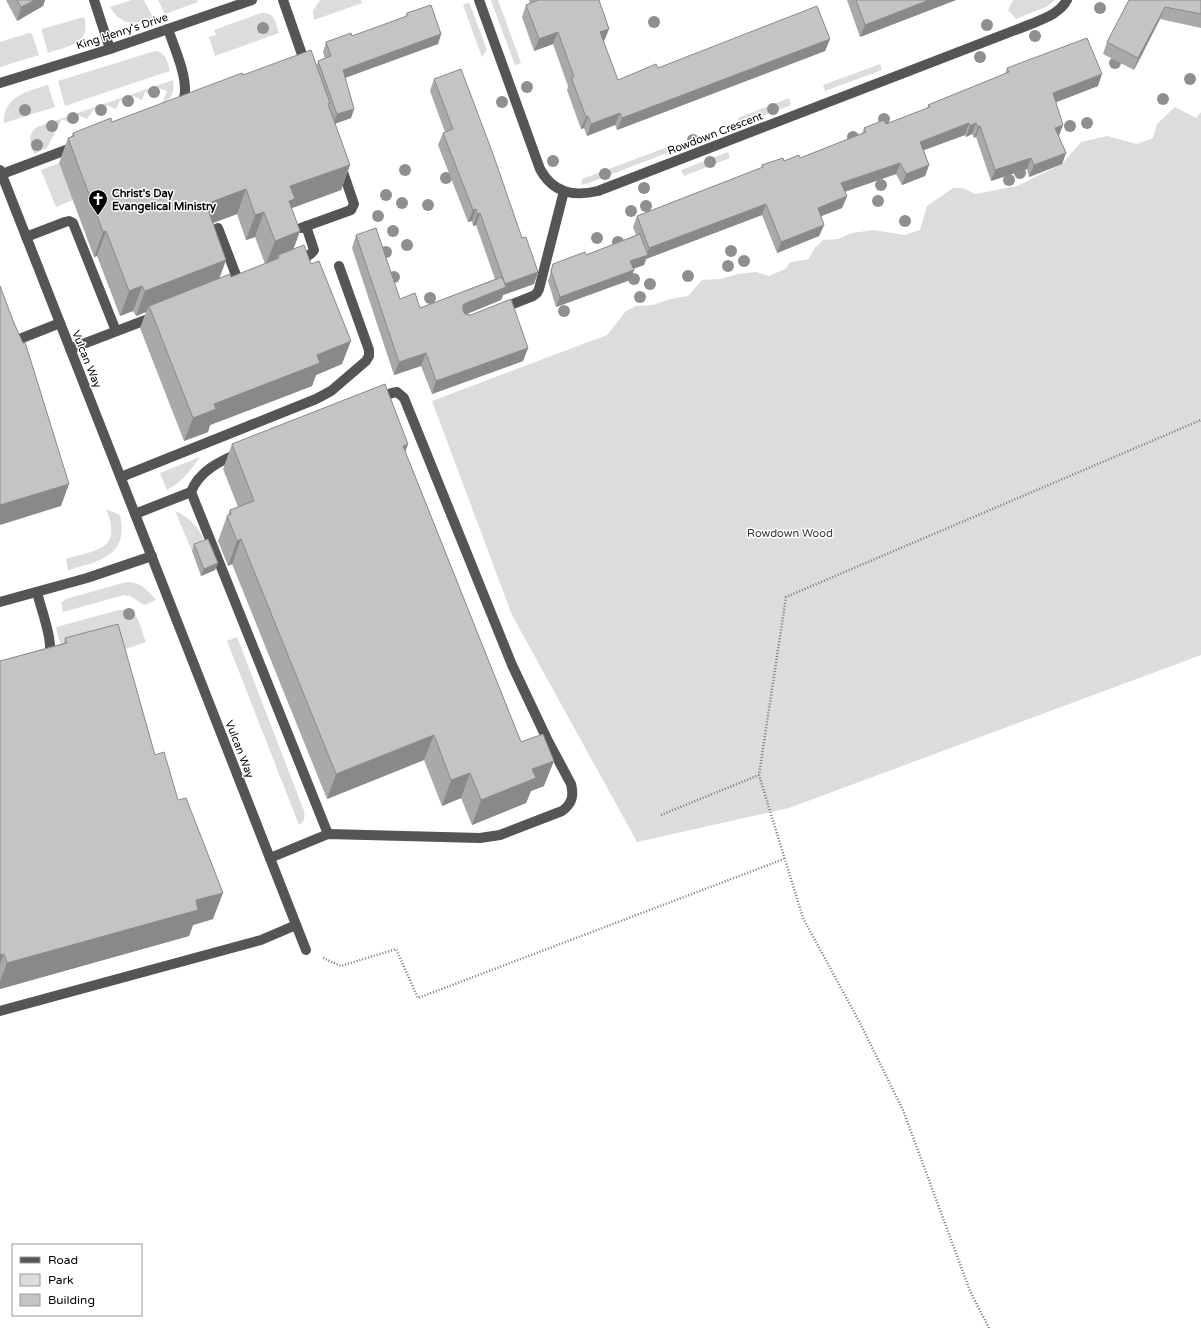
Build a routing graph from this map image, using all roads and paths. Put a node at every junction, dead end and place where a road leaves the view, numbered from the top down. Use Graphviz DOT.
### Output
graph roads {
  1 [pos="94,0"];
  2 [pos="252,0"];
  3 [pos="283,0"];
  4 [pos="480,0"];
  5 [pos="1067,0"];
  6 [pos="168,29"];
  7 [pos="110,48"];
  8 [pos="310,76"];
  9 [pos="0,83"];
  10 [pos="167,112"];
  11 [pos="81,144"];
  12 [pos="337,155"];
  13 [pos="1,172"];
  14 [pos="564,191"];
  15 [pos="218,228"];
  16 [pos="26,237"];
  17 [pos="287,264"];
  18 [pos="339,266"];
  19 [pos="239,283"];
  20 [pos="167,312"];
  21 [pos="492,312"];
  22 [pos="60,323"];
  23 [pos="116,331"];
  24 [pos="12,342"];
  25 [pos="70,349"];
  26 [pos="370,402"];
  27 [pos="1201,420"];
  28 [pos="252,448"];
  29 [pos="121,477"];
  30 [pos="191,492"];
  31 [pos="135,514"];
  32 [pos="152,556"];
  33 [pos="37,592"];
  34 [pos="0,602"];
  35 [pos="35,662"];
  36 [pos="759,775"];
  37 [pos="661,814"];
  38 [pos="328,834"];
  39 [pos="270,858"];
  40 [pos="784,859"];
  41 [pos="296,925"];
  42 [pos="306,950"];
  43 [pos="0,1011"];
  44 [pos="989,1328"];
  1 -- 7 [label="street"];
  2 -- 6 [label="street, King Henry's Drive"];
  3 -- 8 [label="street"];
  4 -- 14 [label="street, Rowdown Crescent"];
  5 -- 14 [label="street, Rowdown Crescent"];
  6 -- 7 [label="street, King Henry's Drive"];
  6 -- 10 [label="street"];
  7 -- 9 [label="street, King Henry's Drive"];
  11 -- 13 [label="street"];
  12 -- 17 [label="street"];
  13 -- 16 [label="street, Vulcan Way"];
  14 -- 21 [label="street"];
  15 -- 19 [label="street"];
  16 -- 22 [label="street, Vulcan Way"];
  16 -- 23 [label="street"];
  18 -- 29 [label="street"];
  20 -- 23 [label="street"];
  22 -- 24 [label="street"];
  22 -- 25 [label="street, Vulcan Way"];
  23 -- 25 [label="street"];
  25 -- 29 [label="street, Vulcan Way"];
  26 -- 38 [label="street"];
  27 -- 36 [label="path"];
  28 -- 30 [label="street"];
  29 -- 31 [label="street, Vulcan Way"];
  30 -- 31 [label="street"];
  30 -- 38 [label="street"];
  31 -- 32 [label="street, Vulcan Way"];
  32 -- 33 [label="street"];
  32 -- 39 [label="street, Vulcan Way"];
  33 -- 34 [label="street"];
  33 -- 35 [label="street"];
  36 -- 37 [label="path"];
  36 -- 40 [label="path"];
  38 -- 39 [label="street"];
  39 -- 41 [label="street, Vulcan Way"];
  40 -- 42 [label="path"];
  40 -- 44 [label="path"];
  41 -- 42 [label="street, Vulcan Way"];
  41 -- 43 [label="street"];
}
